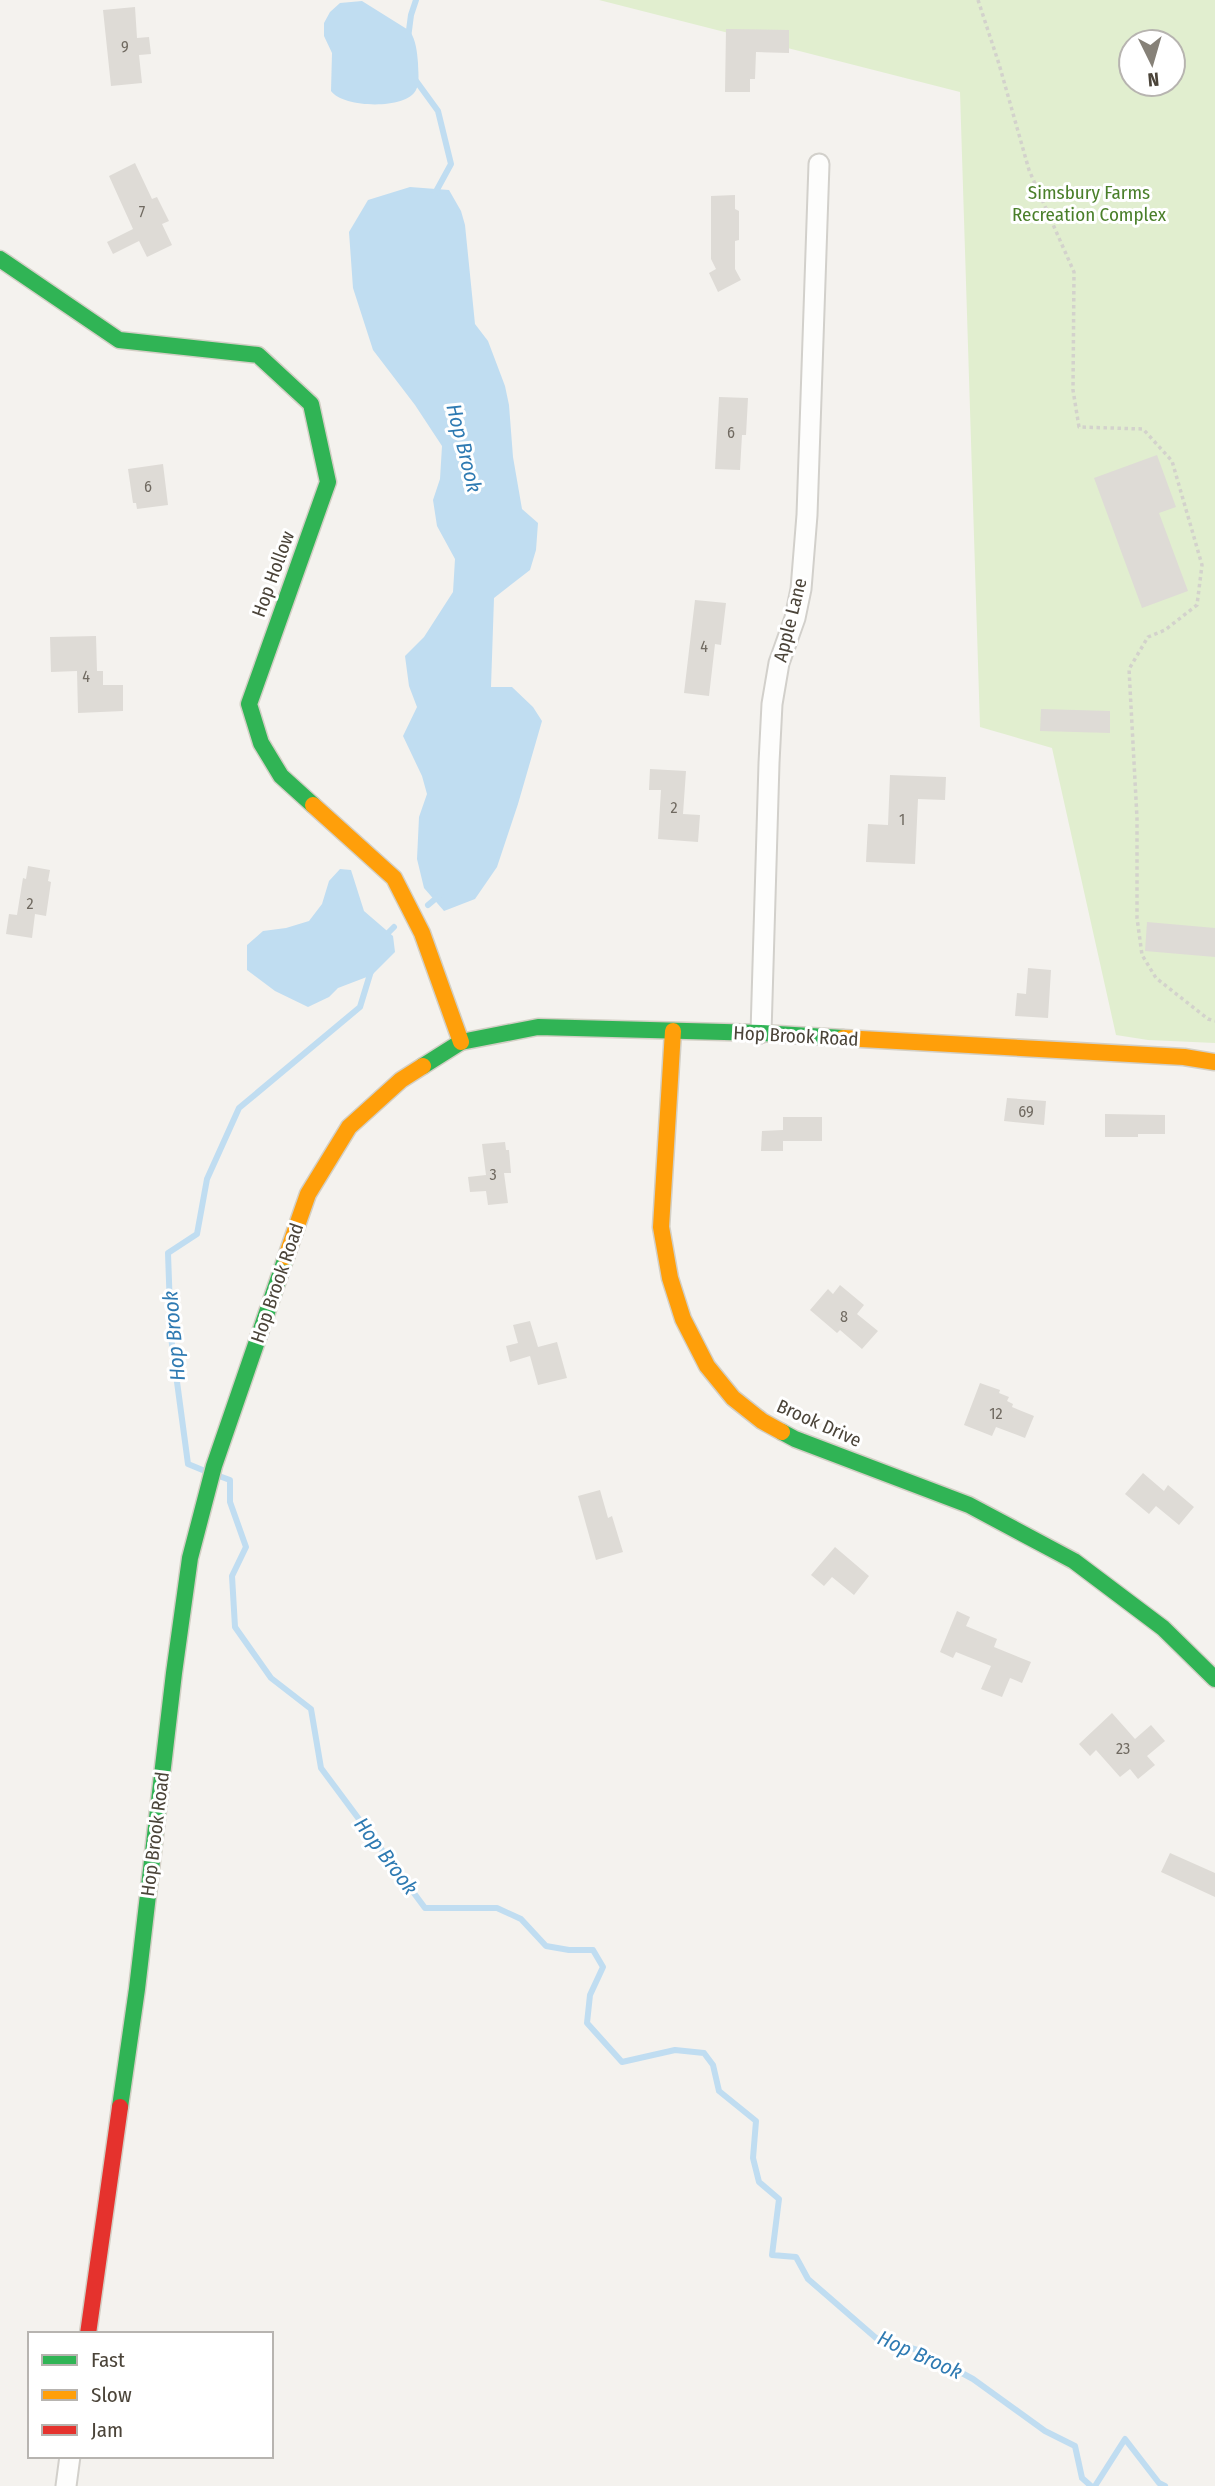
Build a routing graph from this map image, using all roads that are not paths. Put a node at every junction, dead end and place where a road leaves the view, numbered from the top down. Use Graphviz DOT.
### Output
graph roads {
  1 [pos="819,164"];
  2 [pos="0,259"];
  3 [pos="673,1031"];
  4 [pos="761,1033"];
  5 [pos="461,1042"];
  6 [pos="1215,1062"];
  7 [pos="1215,1679"];
  8 [pos="88,2332"];
  9 [pos="70,2458"];
  10 [pos="66,2486"];
  1 -- 4 [label="street, Apple Lane"];
  2 -- 5 [label="street, Hop Hollow"];
  3 -- 4 [label="street, Hop Brook Road"];
  3 -- 5 [label="street, Hop Brook Road"];
  3 -- 7 [label="street, Brook Drive"];
  4 -- 6 [label="street, Hop Brook Road"];
  5 -- 8 [label="street, Hop Brook Road"];
  9 -- 10 [label="street"];
}
